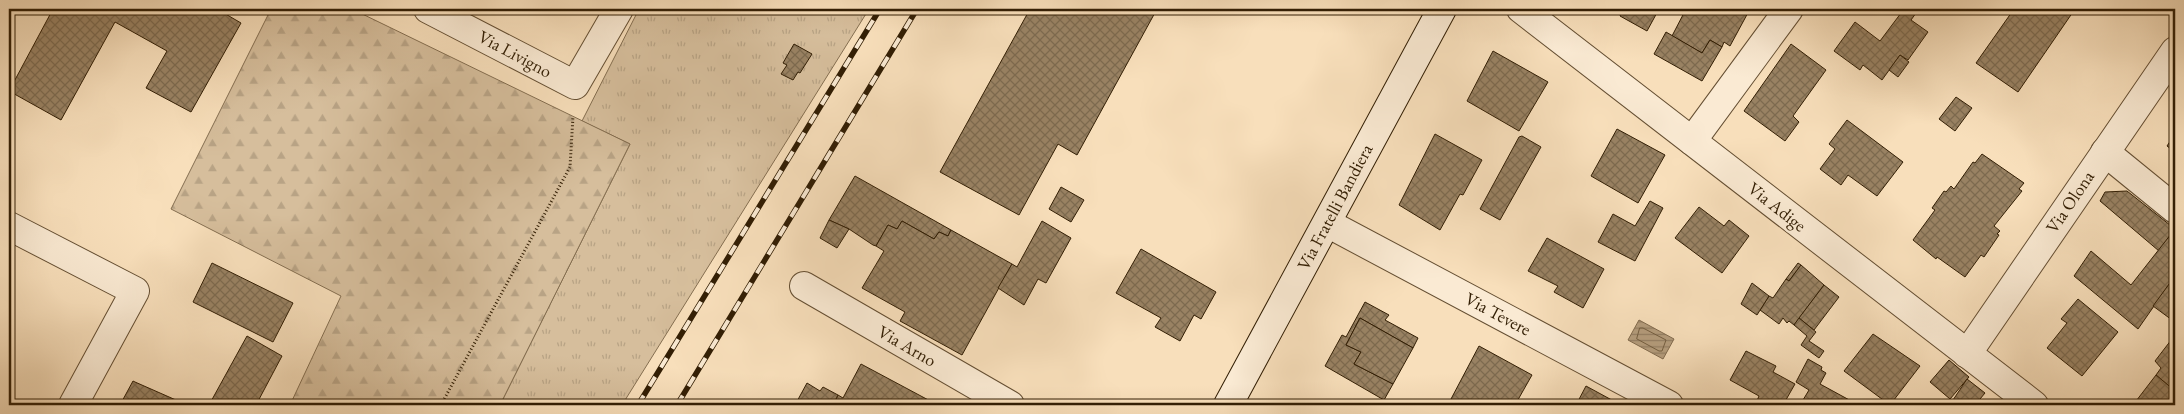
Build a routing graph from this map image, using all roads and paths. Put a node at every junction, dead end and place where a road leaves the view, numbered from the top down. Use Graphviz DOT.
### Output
graph roads {
  1 [pos="428,9"];
  2 [pos="619,9"];
  3 [pos="1442,9"];
  4 [pos="1521,9"];
  5 [pos="1789,9"];
  6 [pos="2175,51"];
  7 [pos="575,85"];
  8 [pos="1692,141"];
  9 [pos="2105,152"];
  10 [pos="2175,209"];
  11 [pos="1327,223"];
  12 [pos="9,226"];
  13 [pos="804,286"];
  14 [pos="1967,354"];
  15 [pos="73,405"];
  16 [pos="440,405"];
  17 [pos="1010,405"];
  18 [pos="1228,405"];
  19 [pos="1670,405"];
  20 [pos="2034,405"];
  1 -- 7 [label="street, Via Livigno"];
  2 -- 7 [label="street"];
  3 -- 11 [label="street, Via Fratelli Bandiera"];
  4 -- 8 [label="street, Via Adige"];
  5 -- 8 [label="street"];
  6 -- 9 [label="street, Via Olona"];
  7 -- 16 [label="path"];
  8 -- 14 [label="street, Via Adige"];
  9 -- 10 [label="street"];
  9 -- 14 [label="street, Via Olona"];
  11 -- 18 [label="street, Via Fratelli Bandiera"];
  11 -- 19 [label="street, Via Tevere"];
  12 -- 15 [label="street"];
  13 -- 17 [label="street, Via Arno"];
  14 -- 20 [label="street, Via Adige"];
}
